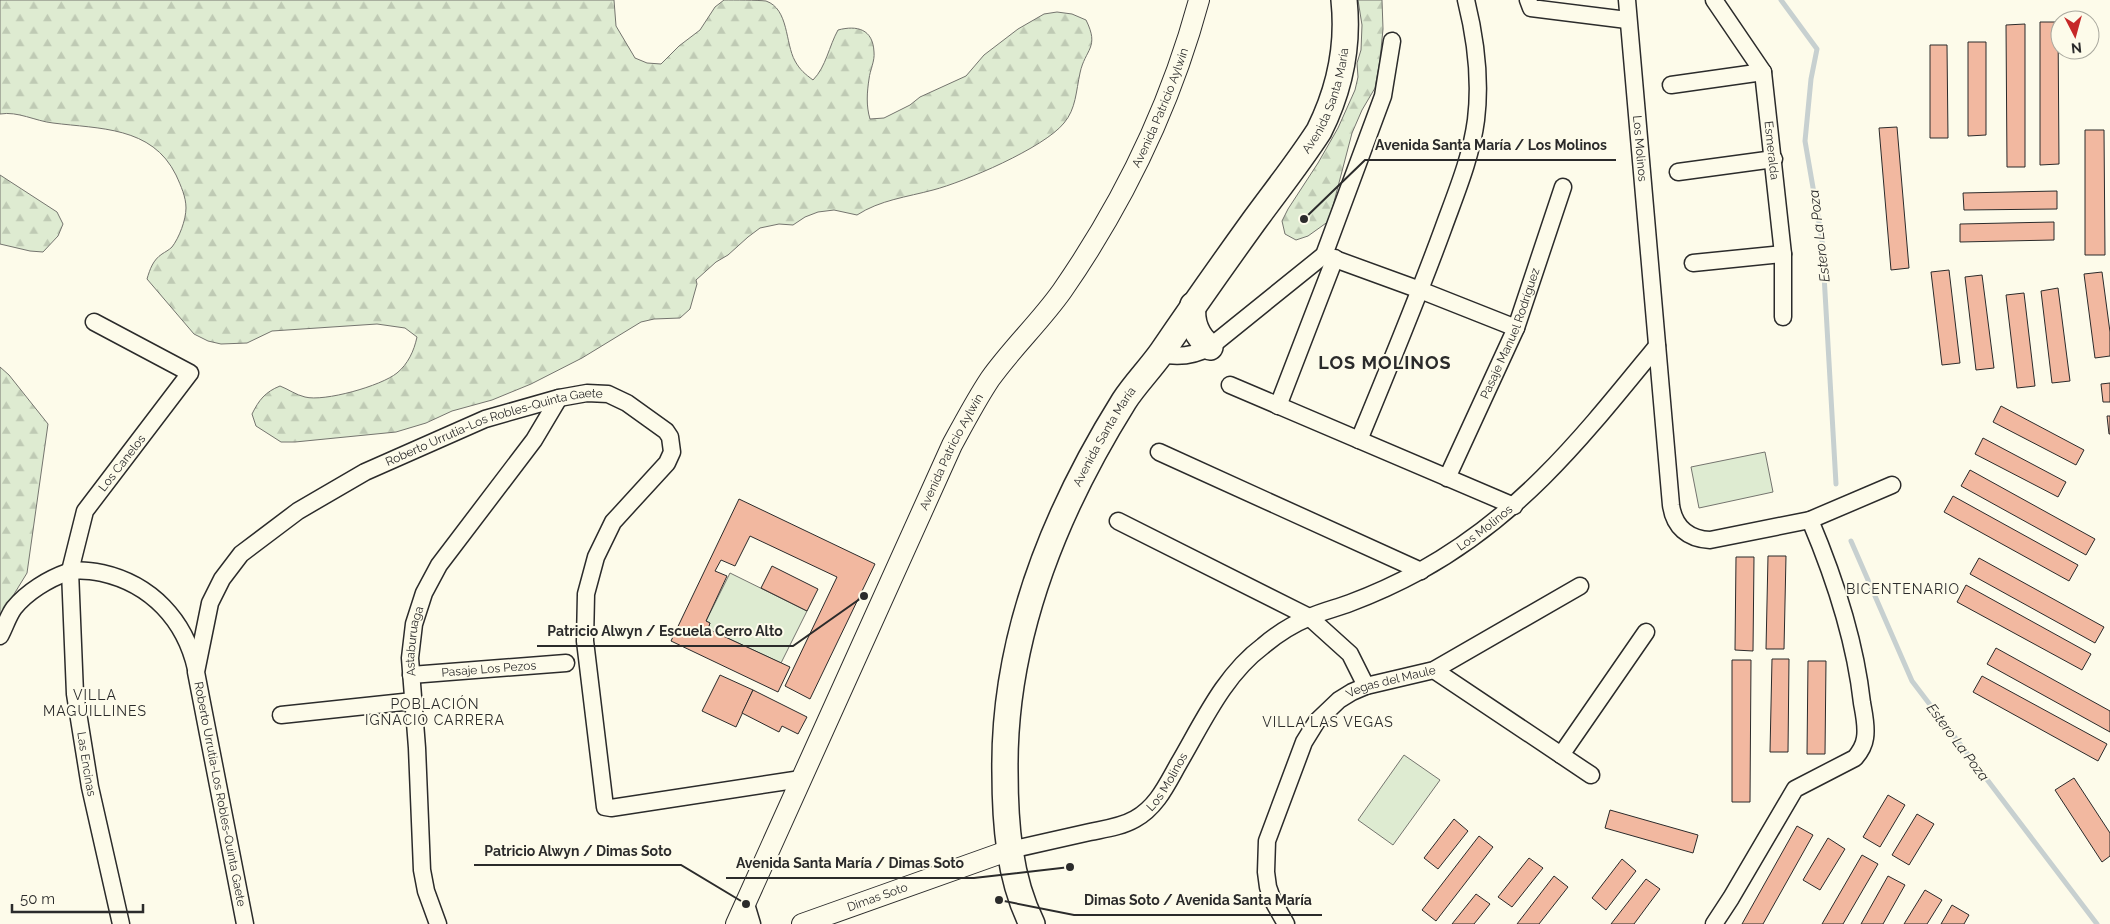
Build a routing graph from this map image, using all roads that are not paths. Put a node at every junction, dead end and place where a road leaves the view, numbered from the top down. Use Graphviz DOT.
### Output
graph roads {
  1 [pos="1199,0"];
  2 [pos="1344,0"];
  3 [pos="1466,0"];
  4 [pos="1528,0"];
  5 [pos="1627,0"];
  6 [pos="1714,0"];
  7 [pos="1627,20"];
  8 [pos="1392,41"];
  9 [pos="1763,72"];
  10 [pos="1671,85"];
  11 [pos="1774,159"];
  12 [pos="1678,172"];
  13 [pos="1563,187"];
  14 [pos="1783,254"];
  15 [pos="1329,256"];
  16 [pos="1693,263"];
  17 [pos="1420,290"];
  18 [pos="1193,305"];
  19 [pos="1783,317"];
  20 [pos="94,322"];
  21 [pos="1516,328"];
  22 [pos="1657,346"];
  23 [pos="1210,347"];
  24 [pos="1161,354"];
  25 [pos="1230,385"];
  26 [pos="559,398"];
  27 [pos="1278,406"];
  28 [pos="1359,440"];
  29 [pos="1158,452"];
  30 [pos="1446,478"];
  31 [pos="1892,485"];
  32 [pos="1514,506"];
  33 [pos="1810,520"];
  34 [pos="1118,521"];
  35 [pos="1421,570"];
  36 [pos="70,571"];
  37 [pos="1580,586"];
  38 [pos="1309,617"];
  39 [pos="1646,632"];
  40 [pos="0,636"];
  41 [pos="566,663"];
  42 [pos="1434,670"];
  43 [pos="196,672"];
  44 [pos="411,675"];
  45 [pos="1366,686"];
  46 [pos="413,701"];
  47 [pos="280,715"];
  48 [pos="1561,755"];
  49 [pos="1591,775"];
  50 [pos="801,779"];
  51 [pos="1010,850"];
  52 [pos="746,904"];
  53 [pos="121,924"];
  54 [pos="245,924"];
  55 [pos="438,924"];
  56 [pos="736,924"];
  57 [pos="752,924"];
  58 [pos="802,924"];
  59 [pos="1032,924"];
  60 [pos="1286,924"];
  61 [pos="1714,924"];
  1 -- 50 [label="street, Avenida Patricio Aylwin"];
  2 -- 18 [label="main road, Avenida Santa María"];
  3 -- 17 [label="street"];
  4 -- 7 [label="street"];
  5 -- 7 [label="street, Los Molinos"];
  6 -- 9 [label="street, Esmeralda"];
  7 -- 22 [label="street, Los Molinos"];
  8 -- 15 [label="street"];
  9 -- 10 [label="street"];
  9 -- 11 [label="street, Esmeralda"];
  11 -- 12 [label="street"];
  11 -- 14 [label="street, Esmeralda"];
  13 -- 21 [label="street, Pasaje Manuel Rodríguez"];
  14 -- 16 [label="street"];
  14 -- 19 [label="street, Esmeralda"];
  15 -- 17 [label="street"];
  15 -- 23 [label="street"];
  15 -- 27 [label="street"];
  17 -- 21 [label="street"];
  17 -- 28 [label="street"];
  18 -- 23 [label="main road"];
  18 -- 24 [label="main road, Avenida Santa María"];
  20 -- 36 [label="street, Los Canelos"];
  21 -- 30 [label="street, Pasaje Manuel Rodríguez"];
  22 -- 32 [label="street, Los Molinos"];
  22 -- 33 [label="street"];
  23 -- 24 [label="street"];
  24 -- 51 [label="main road, Avenida Santa María"];
  25 -- 27 [label="street"];
  26 -- 43 [label="street, Roberto Urrutia-Los Robles-Quinta Gaete"];
  26 -- 44 [label="street, Astaburuaga"];
  26 -- 50 [label="street, Roberto Urrutia-Los Robles-Quinta Gaete"];
  27 -- 28 [label="street"];
  28 -- 30 [label="street"];
  29 -- 35 [label="street"];
  30 -- 32 [label="street"];
  31 -- 33 [label="street"];
  32 -- 35 [label="street, Los Molinos"];
  33 -- 61 [label="street"];
  34 -- 38 [label="street"];
  35 -- 38 [label="street, Los Molinos"];
  36 -- 40 [label="street"];
  36 -- 43 [label="street"];
  36 -- 53 [label="street, Las Encinas"];
  37 -- 42 [label="street, Vegas del Maule"];
  38 -- 45 [label="street"];
  38 -- 51 [label="street, Los Molinos"];
  39 -- 48 [label="street"];
  41 -- 44 [label="street, Pasaje Los Pezos"];
  42 -- 45 [label="street, Vegas del Maule"];
  42 -- 48 [label="street"];
  43 -- 54 [label="street, Roberto Urrutia-Los Robles-Quinta Gaete"];
  44 -- 46 [label="street, Astaburuaga"];
  45 -- 60 [label="street, Vegas del Maule"];
  46 -- 47 [label="street"];
  46 -- 55 [label="street, Astaburuaga"];
  48 -- 49 [label="street"];
  50 -- 52 [label="street, Avenida Patricio Aylwin"];
  51 -- 58 [label="street, Dimas Soto"];
  51 -- 59 [label="main road, Avenida Santa María"];
  52 -- 56 [label="street, Avenida Patricio Aylwin"];
  52 -- 57 [label="street"];
}
